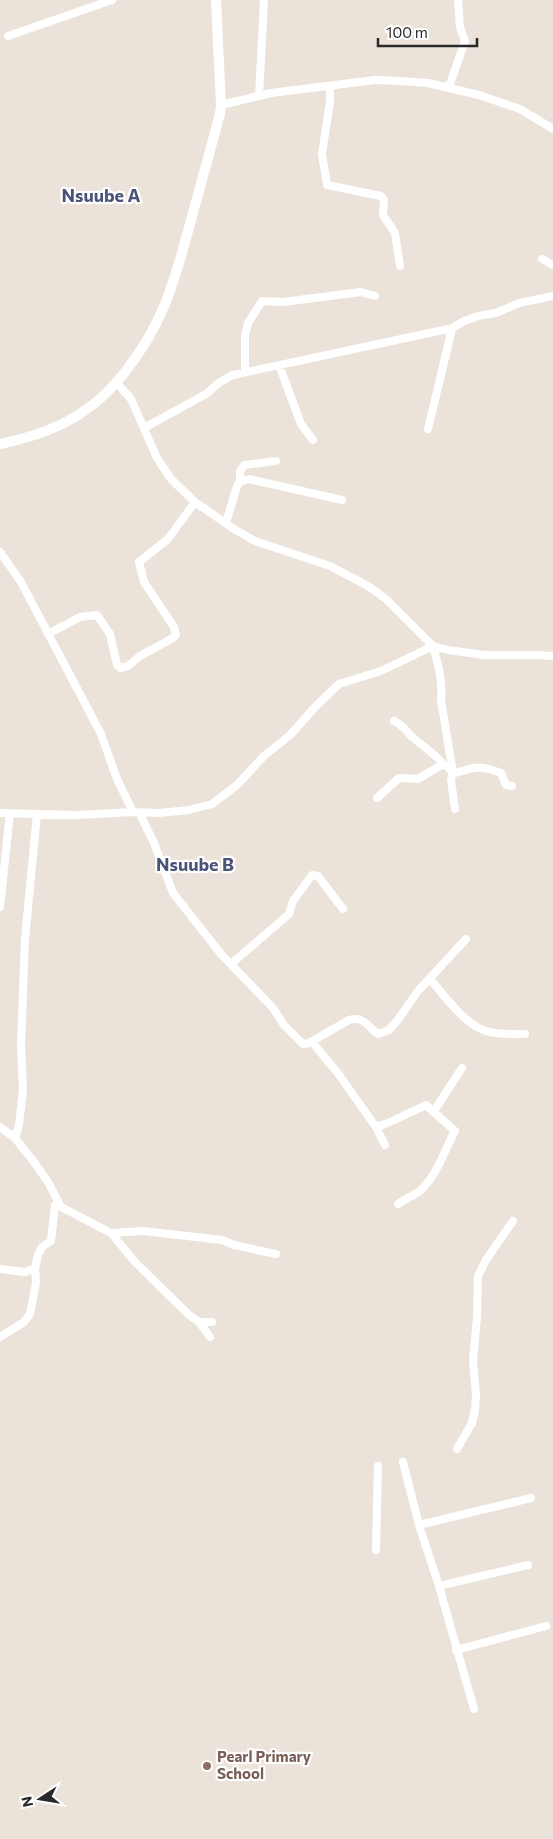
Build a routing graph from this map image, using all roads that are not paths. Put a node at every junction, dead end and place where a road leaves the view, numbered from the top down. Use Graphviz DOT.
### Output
graph roads {
  1 [pos="112,0"];
  2 [pos="216,0"];
  3 [pos="264,0"];
  4 [pos="458,0"];
  5 [pos="8,36"];
  6 [pos="330,87"];
  7 [pos="446,87"];
  8 [pos="259,96"];
  9 [pos="221,105"];
  10 [pos="553,129"];
  11 [pos="542,259"];
  12 [pos="553,265"];
  13 [pos="400,266"];
  14 [pos="375,296"];
  15 [pos="553,296"];
  16 [pos="449,330"];
  17 [pos="279,365"];
  18 [pos="245,372"];
  19 [pos="116,382"];
  20 [pos="144,428"];
  21 [pos="428,429"];
  22 [pos="313,440"];
  23 [pos="0,444"];
  24 [pos="276,461"];
  25 [pos="240,482"];
  26 [pos="342,500"];
  27 [pos="195,502"];
  28 [pos="226,523"];
  29 [pos="0,552"];
  30 [pos="48,634"];
  31 [pos="433,646"];
  32 [pos="553,656"];
  33 [pos="394,721"];
  34 [pos="443,764"];
  35 [pos="453,773"];
  36 [pos="512,786"];
  37 [pos="377,798"];
  38 [pos="455,809"];
  39 [pos="136,812"];
  40 [pos="0,813"];
  41 [pos="10,813"];
  42 [pos="37,814"];
  43 [pos="0,907"];
  44 [pos="343,909"];
  45 [pos="466,939"];
  46 [pos="231,964"];
  47 [pos="430,979"];
  48 [pos="525,1034"];
  49 [pos="312,1042"];
  50 [pos="462,1068"];
  51 [pos="434,1111"];
  52 [pos="376,1126"];
  53 [pos="0,1127"];
  54 [pos="15,1138"];
  55 [pos="385,1145"];
  56 [pos="57,1203"];
  57 [pos="398,1204"];
  58 [pos="513,1220"];
  59 [pos="111,1233"];
  60 [pos="276,1254"];
  61 [pos="35,1268"];
  62 [pos="0,1269"];
  63 [pos="199,1322"];
  64 [pos="212,1322"];
  65 [pos="0,1337"];
  66 [pos="210,1337"];
  67 [pos="457,1449"];
  68 [pos="403,1462"];
  69 [pos="378,1466"];
  70 [pos="532,1498"];
  71 [pos="419,1526"];
  72 [pos="376,1550"];
  73 [pos="528,1565"];
  74 [pos="439,1586"];
  75 [pos="546,1626"];
  76 [pos="456,1650"];
  77 [pos="474,1709"];
  1 -- 5 [label="street"];
  2 -- 9 [label="street"];
  3 -- 8 [label="street"];
  4 -- 7 [label="street"];
  6 -- 7 [label="street"];
  6 -- 8 [label="street"];
  6 -- 13 [label="street"];
  7 -- 10 [label="street"];
  8 -- 9 [label="street"];
  9 -- 19 [label="street"];
  11 -- 12 [label="street"];
  14 -- 18 [label="street"];
  15 -- 16 [label="street"];
  16 -- 17 [label="street"];
  16 -- 21 [label="street"];
  17 -- 18 [label="street"];
  17 -- 22 [label="street"];
  18 -- 20 [label="street"];
  19 -- 20 [label="street"];
  19 -- 23 [label="street"];
  20 -- 27 [label="street"];
  24 -- 25 [label="street"];
  25 -- 26 [label="street"];
  25 -- 28 [label="street"];
  27 -- 28 [label="street"];
  27 -- 30 [label="street"];
  28 -- 31 [label="street"];
  29 -- 30 [label="street"];
  30 -- 39 [label="street"];
  31 -- 32 [label="street"];
  31 -- 35 [label="street"];
  31 -- 39 [label="street"];
  33 -- 34 [label="street"];
  34 -- 35 [label="street"];
  34 -- 37 [label="street"];
  35 -- 36 [label="street"];
  35 -- 38 [label="street"];
  39 -- 42 [label="street"];
  39 -- 46 [label="street"];
  40 -- 41 [label="street"];
  41 -- 42 [label="street"];
  41 -- 43 [label="street"];
  42 -- 54 [label="street"];
  44 -- 46 [label="street"];
  45 -- 47 [label="street"];
  46 -- 49 [label="street"];
  47 -- 48 [label="street"];
  47 -- 49 [label="street"];
  49 -- 52 [label="street"];
  50 -- 51 [label="street"];
  51 -- 52 [label="street"];
  51 -- 57 [label="street"];
  52 -- 55 [label="street"];
  53 -- 54 [label="street"];
  54 -- 56 [label="street"];
  56 -- 59 [label="street"];
  56 -- 61 [label="street"];
  58 -- 67 [label="street"];
  59 -- 60 [label="street"];
  59 -- 63 [label="street"];
  61 -- 62 [label="street"];
  61 -- 65 [label="street"];
  63 -- 64 [label="street"];
  63 -- 66 [label="street"];
  68 -- 71 [label="street"];
  69 -- 72 [label="street"];
  70 -- 71 [label="street"];
  71 -- 74 [label="street"];
  73 -- 74 [label="street"];
  74 -- 76 [label="street"];
  75 -- 76 [label="street"];
  76 -- 77 [label="street"];
}
